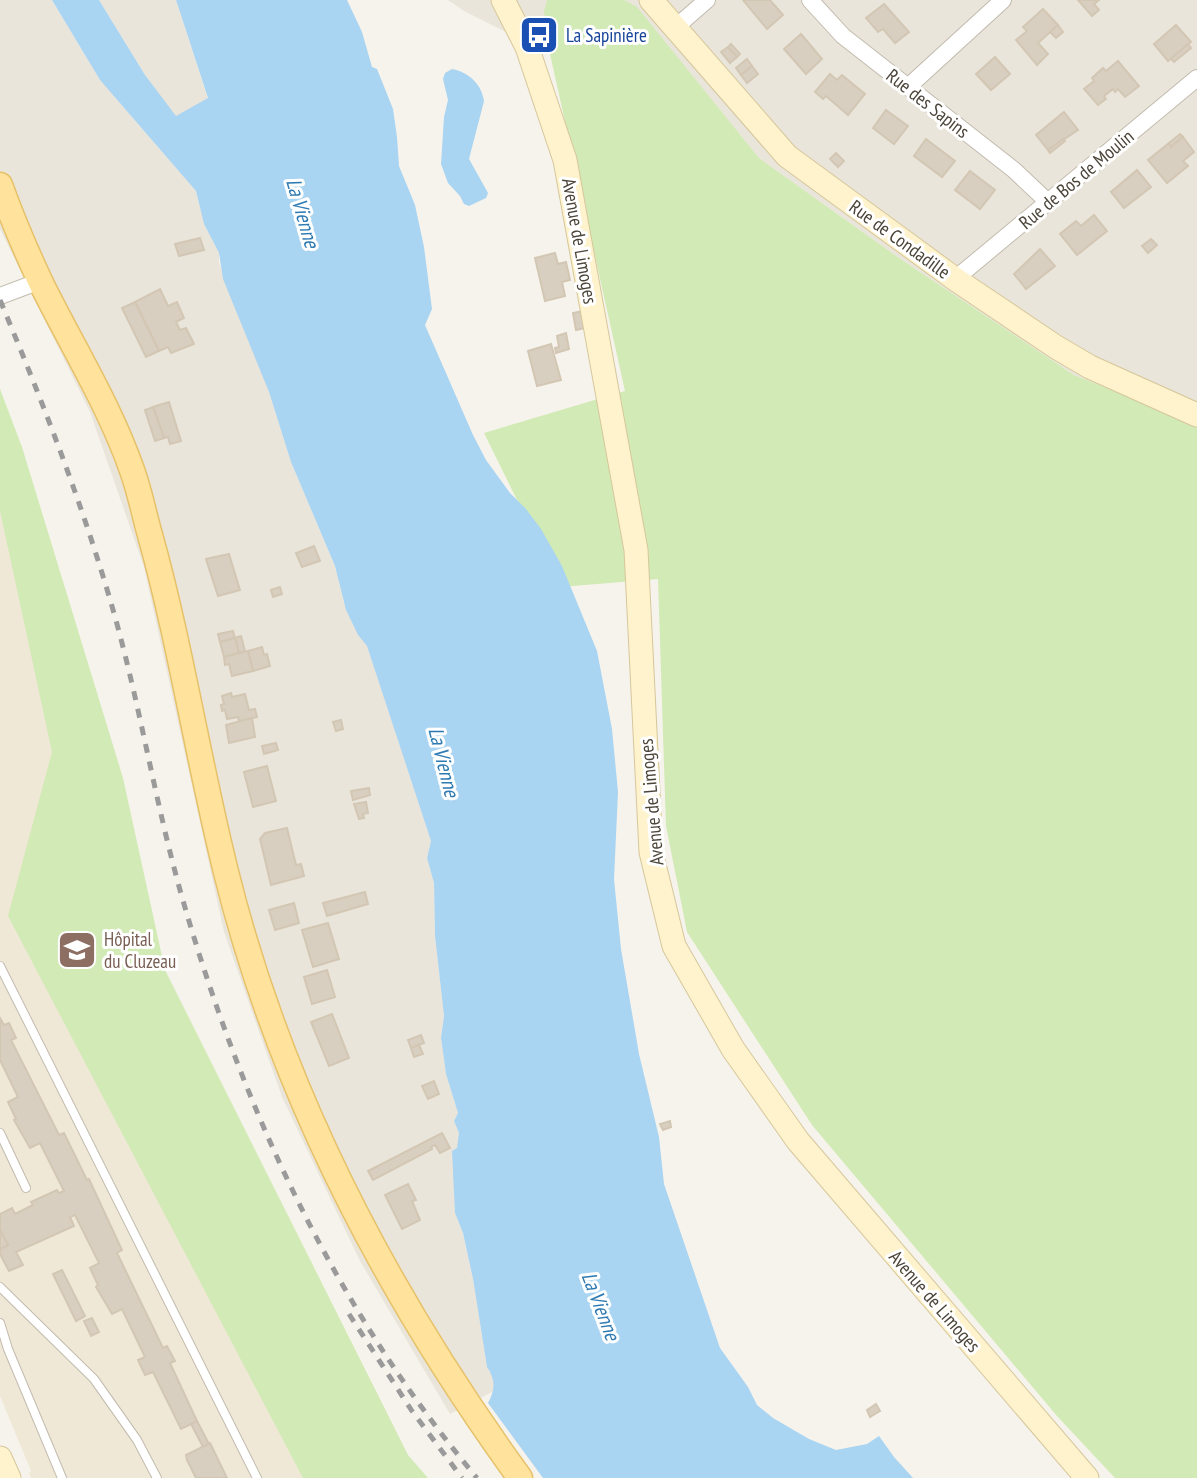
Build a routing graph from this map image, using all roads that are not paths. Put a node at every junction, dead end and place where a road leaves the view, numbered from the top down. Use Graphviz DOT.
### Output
graph roads {
  1 [pos="651,0"];
  2 [pos="707,0"];
  3 [pos="810,0"];
  4 [pos="1003,0"];
  5 [pos="513,5"];
  6 [pos="676,27"];
  7 [pos="1197,78"];
  8 [pos="908,87"];
  9 [pos="0,185"];
  10 [pos="1049,203"];
  11 [pos="955,279"];
  12 [pos="40,281"];
  13 [pos="0,296"];
  14 [pos="1197,415"];
  15 [pos="0,966"];
  16 [pos="0,1133"];
  17 [pos="26,1188"];
  18 [pos="0,1287"];
  19 [pos="0,1323"];
  20 [pos="0,1458"];
  21 [pos="9,1478"];
  22 [pos="62,1478"];
  23 [pos="157,1478"];
  24 [pos="257,1478"];
  25 [pos="520,1478"];
  26 [pos="1087,1478"];
  1 -- 6 [label="main road, Rue de Condadille"];
  2 -- 6 [label="street"];
  3 -- 8 [label="street, Rue des Sapins"];
  4 -- 8 [label="street"];
  5 -- 26 [label="main road, Avenue de Limoges"];
  6 -- 11 [label="main road, Rue de Condadille"];
  7 -- 10 [label="street, Rue de Bos de Moulin"];
  8 -- 10 [label="street, Rue des Sapins"];
  9 -- 12 [label="main road"];
  10 -- 11 [label="street, Rue de Bos de Moulin"];
  11 -- 14 [label="main road, Rue de Condadille"];
  12 -- 13 [label="street"];
  12 -- 25 [label="main road"];
  15 -- 24 [label="lane"];
  16 -- 17 [label="lane"];
  18 -- 23 [label="lane"];
  19 -- 22 [label="lane"];
  20 -- 21 [label="main road"];
}
